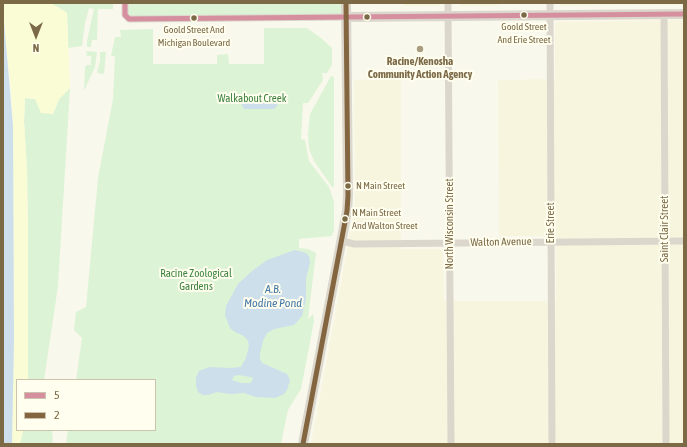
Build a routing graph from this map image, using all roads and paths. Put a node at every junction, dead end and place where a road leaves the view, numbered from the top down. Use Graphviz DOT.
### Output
graph roads {
  1 [pos="125,3"];
  2 [pos="346,3"];
  3 [pos="448,3"];
  4 [pos="550,3"];
  5 [pos="550,14"];
  6 [pos="664,14"];
  7 [pos="684,14"];
  8 [pos="448,16"];
  9 [pos="346,17"];
  10 [pos="342,241"];
  11 [pos="551,241"];
  12 [pos="665,241"];
  13 [pos="684,241"];
  14 [pos="450,243"];
  15 [pos="303,444"];
  16 [pos="452,444"];
  17 [pos="552,444"];
  18 [pos="666,444"];
  1 -- 9 [label="street"];
  2 -- 9 [label="main road"];
  3 -- 8 [label="street, North Wisconsin Street"];
  4 -- 5 [label="street, Erie Street"];
  5 -- 6 [label="main road"];
  5 -- 8 [label="main road"];
  5 -- 11 [label="street, Erie Street"];
  6 -- 7 [label="main road"];
  6 -- 12 [label="street, Saint Clair Street"];
  8 -- 9 [label="main road"];
  8 -- 14 [label="street, North Wisconsin Street"];
  9 -- 10 [label="main road"];
  10 -- 14 [label="street, Walton Avenue"];
  10 -- 15 [label="main road"];
  11 -- 12 [label="street, Walton Avenue"];
  11 -- 14 [label="street, Walton Avenue"];
  11 -- 17 [label="street, Erie Street"];
  12 -- 13 [label="street, Walton Avenue"];
  12 -- 18 [label="street, Saint Clair Street"];
  14 -- 16 [label="street, North Wisconsin Street"];
}
